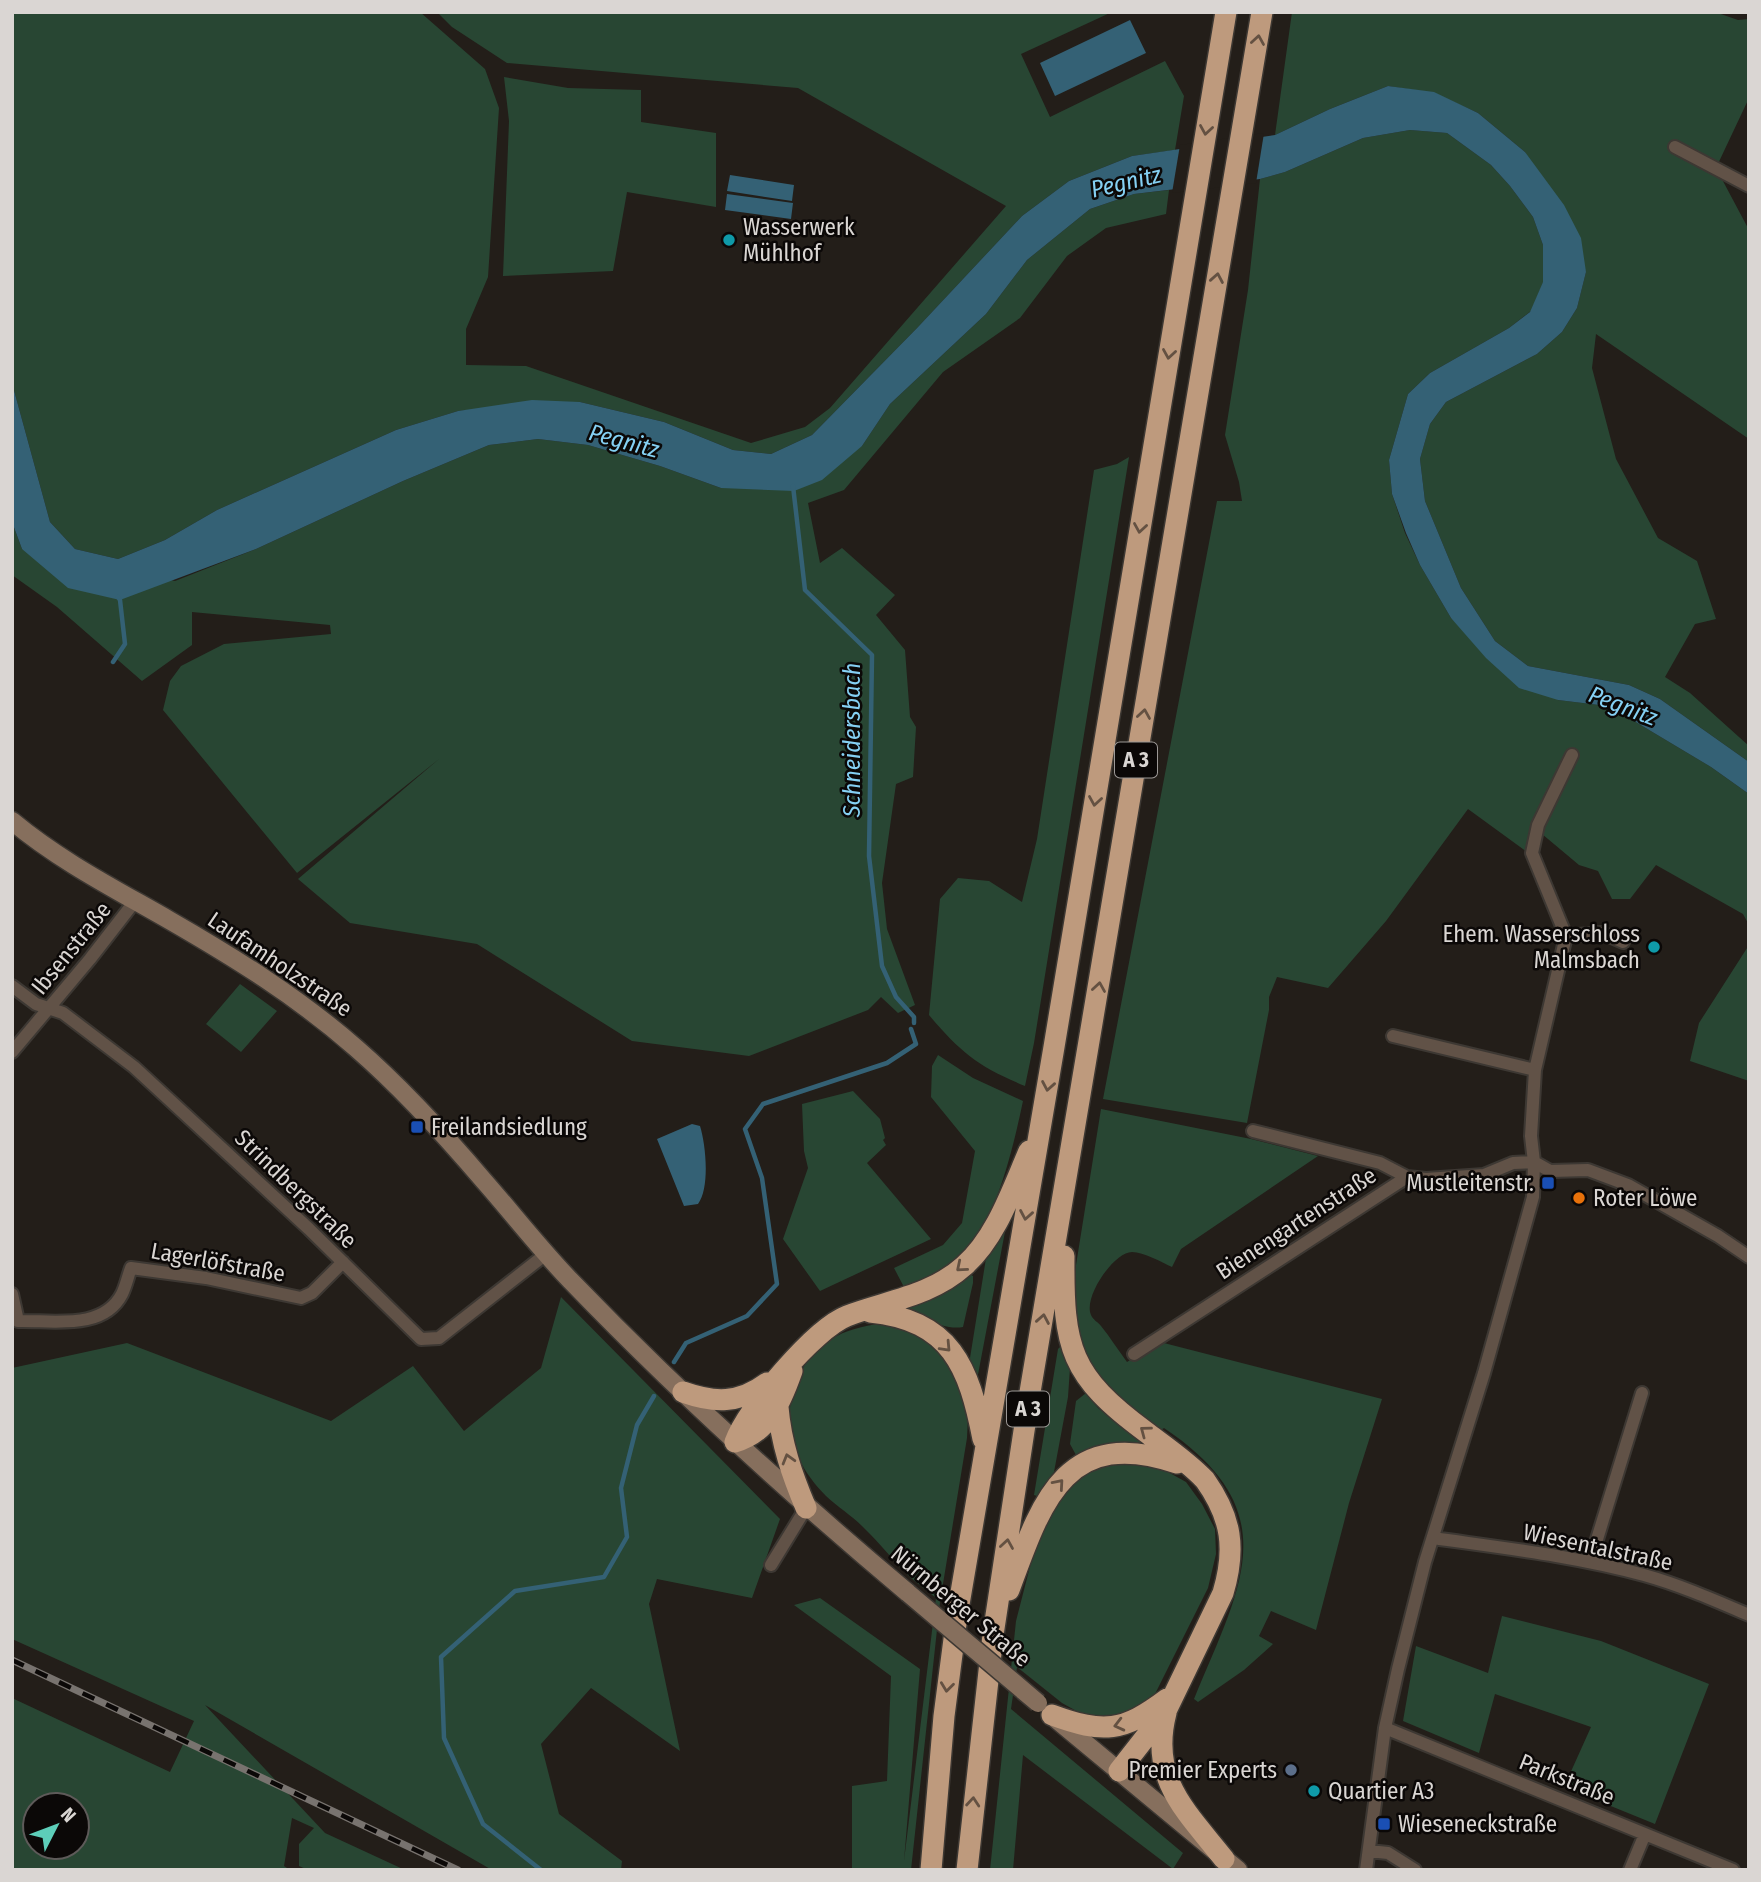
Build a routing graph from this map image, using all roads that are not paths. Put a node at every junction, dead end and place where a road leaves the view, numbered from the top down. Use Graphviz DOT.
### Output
graph roads {
  1 [pos="1226,12"];
  2 [pos="1262,12"];
  3 [pos="1675,147"];
  4 [pos="1749,186"];
  5 [pos="1572,755"];
  6 [pos="12,821"];
  7 [pos="135,901"];
  8 [pos="1566,936"];
  9 [pos="1623,942"];
  10 [pos="12,986"];
  11 [pos="49,1009"];
  12 [pos="1393,1036"];
  13 [pos="12,1052"];
  14 [pos="1535,1070"];
  15 [pos="1041,1124"];
  16 [pos="1253,1132"];
  17 [pos="1534,1162"];
  18 [pos="1407,1177"];
  19 [pos="1066,1184"];
  20 [pos="546,1254"];
  21 [pos="1749,1257"];
  22 [pos="343,1262"];
  23 [pos="12,1294"];
  24 [pos="864,1312"];
  25 [pos="1134,1354"];
  26 [pos="796,1360"];
  27 [pos="660,1370"];
  28 [pos="682,1392"];
  29 [pos="1642,1393"];
  30 [pos="778,1407"];
  31 [pos="735,1442"];
  32 [pos="985,1450"];
  33 [pos="1199,1473"];
  34 [pos="806,1508"];
  35 [pos="1433,1538"];
  36 [pos="1590,1562"];
  37 [pos="771,1564"];
  38 [pos="1749,1615"];
  39 [pos="993,1635"];
  40 [pos="1177,1691"];
  41 [pos="1045,1709"];
  42 [pos="1166,1711"];
  43 [pos="1385,1728"];
  44 [pos="1119,1771"];
  45 [pos="1645,1834"];
  46 [pos="1369,1851"];
  47 [pos="1231,1864"];
  48 [pos="931,1870"];
  49 [pos="967,1870"];
  50 [pos="1366,1870"];
  51 [pos="1415,1870"];
  52 [pos="1630,1870"];
  53 [pos="1733,1870"];
  1 -- 15 [label="highway, A 3, one-way"];
  19 -- 2 [label="highway, A 3, one-way"];
  3 -- 4 [label="street"];
  5 -- 8 [label="street"];
  6 -- 7 [label="main road, Laufamholzstraße"];
  7 -- 11 [label="street, Ibsenstraße"];
  7 -- 20 [label="main road, Laufamholzstraße"];
  8 -- 9 [label="street"];
  8 -- 14 [label="street"];
  10 -- 11 [label="street, Strindbergstraße"];
  11 -- 13 [label="street, Ibsenstraße"];
  11 -- 22 [label="street, Strindbergstraße"];
  12 -- 14 [label="street"];
  14 -- 17 [label="street"];
  15 -- 24 [label="highway, one-way"];
  15 -- 32 [label="highway, A 3, one-way"];
  16 -- 18 [label="street"];
  17 -- 18 [label="street, Bienengartenstraße"];
  17 -- 21 [label="street"];
  17 -- 35 [label="street"];
  18 -- 25 [label="street, Bienengartenstraße"];
  33 -- 19 [label="highway, one-way"];
  39 -- 19 [label="highway, A 3, one-way"];
  20 -- 22 [label="street, Strindbergstraße"];
  20 -- 27 [label="main road, Laufamholzstraße"];
  22 -- 23 [label="street, Lagerlöfstraße"];
  24 -- 26 [label="highway"];
  24 -- 32 [label="highway, one-way"];
  26 -- 28 [label="highway"];
  26 -- 30 [label="highway"];
  26 -- 31 [label="highway"];
  27 -- 28 [label="main road, Nürnberger Straße"];
  28 -- 31 [label="main road, Nürnberger Straße"];
  29 -- 36 [label="street"];
  30 -- 31 [label="highway"];
  34 -- 30 [label="highway, one-way"];
  31 -- 34 [label="main road, Nürnberger Straße"];
  32 -- 48 [label="highway, A 3, one-way"];
  39 -- 33 [label="highway, one-way"];
  33 -- 40 [label="highway"];
  34 -- 37 [label="street"];
  34 -- 41 [label="main road, Nürnberger Straße, bridge"];
  35 -- 36 [label="street, Wiesentalstraße"];
  35 -- 43 [label="street"];
  36 -- 38 [label="street, Wiesentalstraße"];
  49 -- 39 [label="highway, A 3, one-way"];
  40 -- 41 [label="highway, one-way"];
  40 -- 42 [label="highway"];
  41 -- 44 [label="main road, Nürnberger Straße"];
  42 -- 44 [label="highway"];
  42 -- 47 [label="highway"];
  43 -- 45 [label="street, Parkstraße"];
  43 -- 46 [label="street"];
  44 -- 47 [label="main road, Nürnberger Straße"];
  45 -- 52 [label="street"];
  45 -- 53 [label="street, Parkstraße"];
  46 -- 50 [label="street"];
  46 -- 51 [label="street"];
}
